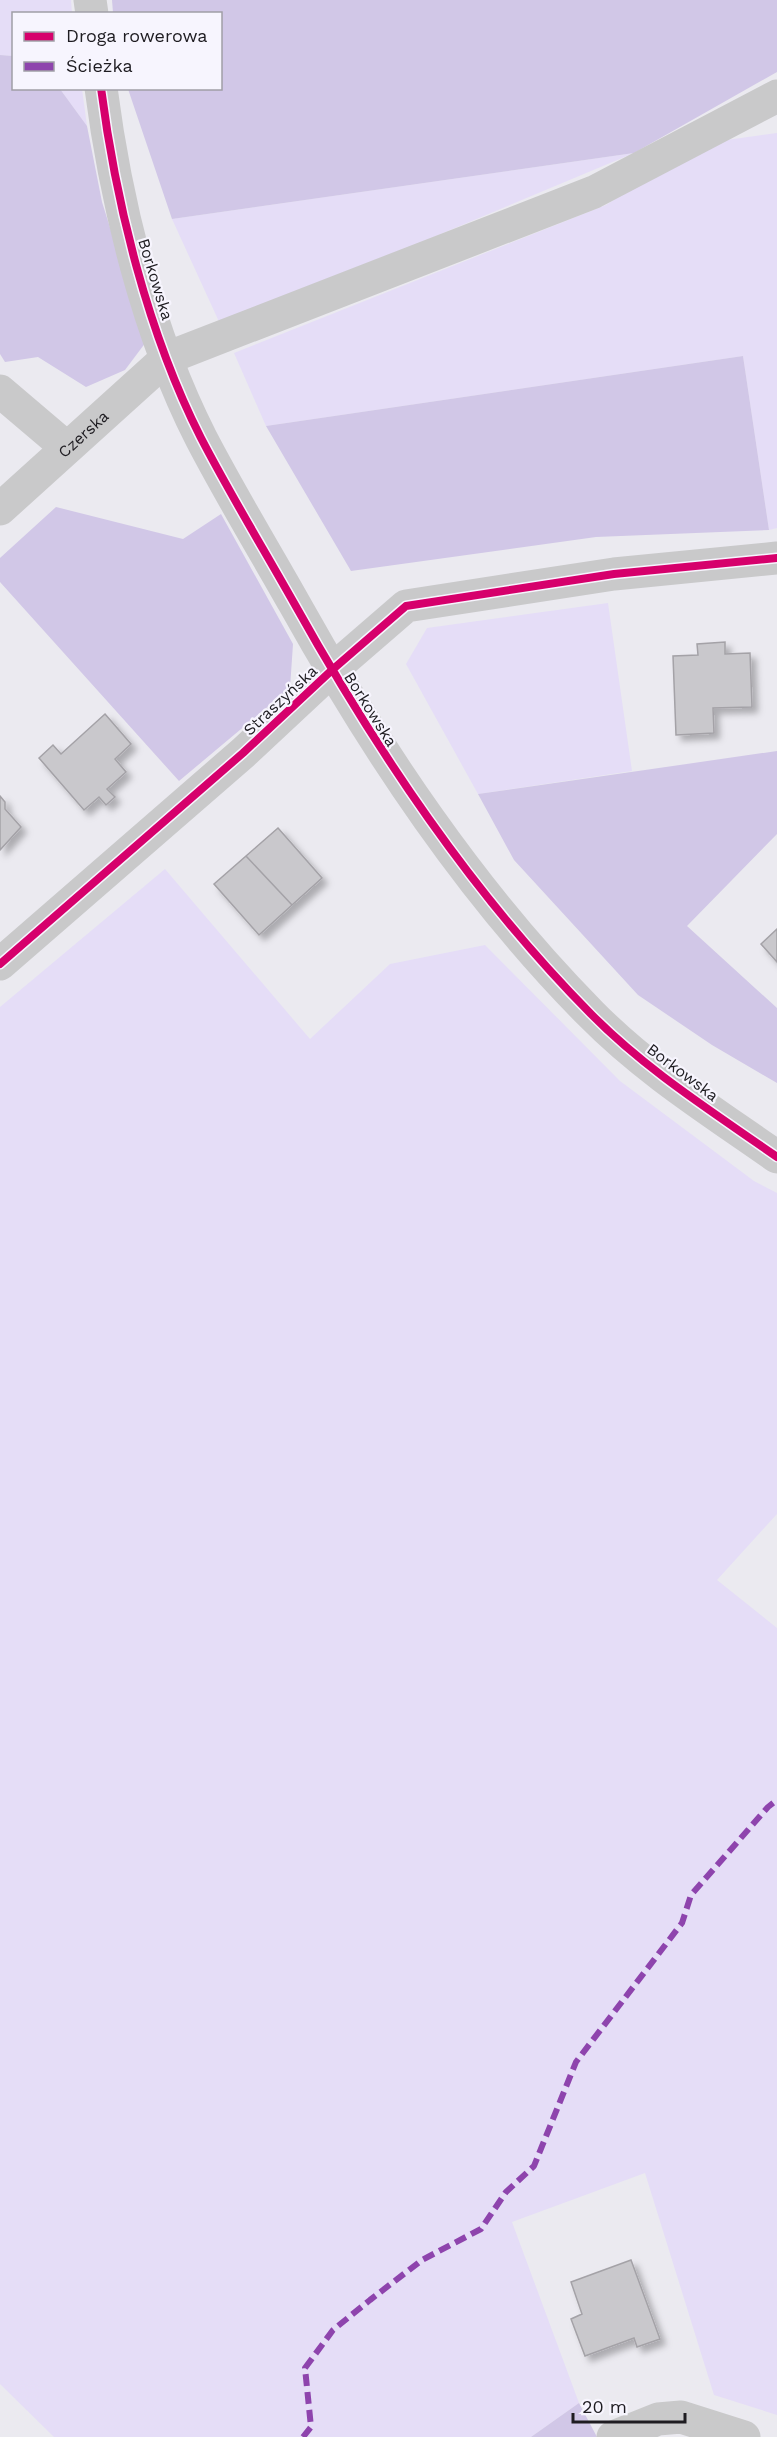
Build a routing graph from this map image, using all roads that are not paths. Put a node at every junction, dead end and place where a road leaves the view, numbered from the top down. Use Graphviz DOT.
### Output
graph roads {
  1 [pos="101,90"];
  2 [pos="777,96"];
  3 [pos="167,358"];
  4 [pos="0,391"];
  5 [pos="67,447"];
  6 [pos="0,509"];
  7 [pos="777,558"];
  8 [pos="332,670"];
  9 [pos="0,964"];
  10 [pos="777,1157"];
  11 [pos="613,2437"];
  12 [pos="744,2437"];
  1 -- 3 [label="street, Borkowska"];
  2 -- 3 [label="street"];
  3 -- 5 [label="street, Czerska"];
  3 -- 8 [label="street, Borkowska"];
  4 -- 5 [label="street"];
  5 -- 6 [label="street, Czerska"];
  7 -- 8 [label="street, Straszyńska"];
  8 -- 9 [label="street, Straszyńska"];
  8 -- 10 [label="street, Borkowska"];
  11 -- 12 [label="street"];
}
